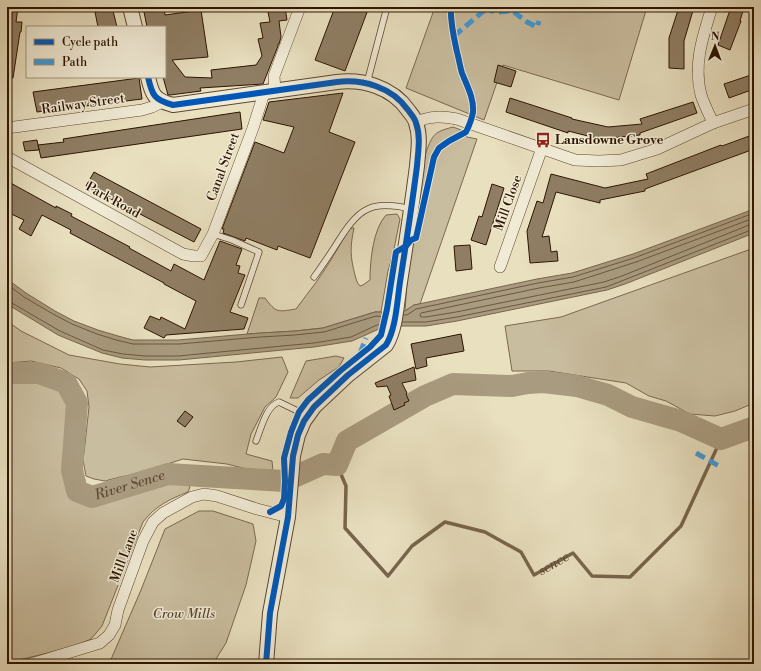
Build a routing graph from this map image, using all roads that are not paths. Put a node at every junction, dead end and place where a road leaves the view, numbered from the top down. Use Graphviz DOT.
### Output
graph roads {
  1 [pos="130,7"];
  2 [pos="300,7"];
  3 [pos="387,7"];
  4 [pos="712,7"];
  5 [pos="135,26"];
  6 [pos="148,78"];
  7 [pos="367,83"];
  8 [pos="269,92"];
  9 [pos="162,102"];
  10 [pos="754,109"];
  11 [pos="416,122"];
  12 [pos="713,123"];
  13 [pos="7,128"];
  14 [pos="542,148"];
  15 [pos="7,157"];
  16 [pos="411,209"];
  17 [pos="213,234"];
  18 [pos="205,249"];
  19 [pos="500,267"];
  20 [pos="314,277"];
  21 [pos="241,305"];
  22 [pos="308,416"];
  23 [pos="256,441"];
  24 [pos="288,517"];
  25 [pos="30,664"];
  26 [pos="266,664"];
  1 -- 5 [label="street"];
  2 -- 8 [label="street, Canal Street"];
  3 -- 7 [label="lane"];
  4 -- 12 [label="street"];
  6 -- 9 [label="street"];
  7 -- 8 [label="street"];
  7 -- 11 [label="street"];
  8 -- 9 [label="street"];
  8 -- 17 [label="street, Canal Street"];
  9 -- 13 [label="street, Railway Street"];
  10 -- 12 [label="street"];
  11 -- 14 [label="street"];
  11 -- 16 [label="street"];
  12 -- 14 [label="street"];
  14 -- 19 [label="street, Mill Close"];
  15 -- 18 [label="street, Park Road"];
  16 -- 20 [label="lane"];
  16 -- 22 [label="street"];
  17 -- 18 [label="street, Canal Street"];
  17 -- 21 [label="lane"];
  22 -- 23 [label="lane"];
  22 -- 24 [label="street"];
  24 -- 25 [label="street, Mill Lane"];
  24 -- 26 [label="street"];
}
